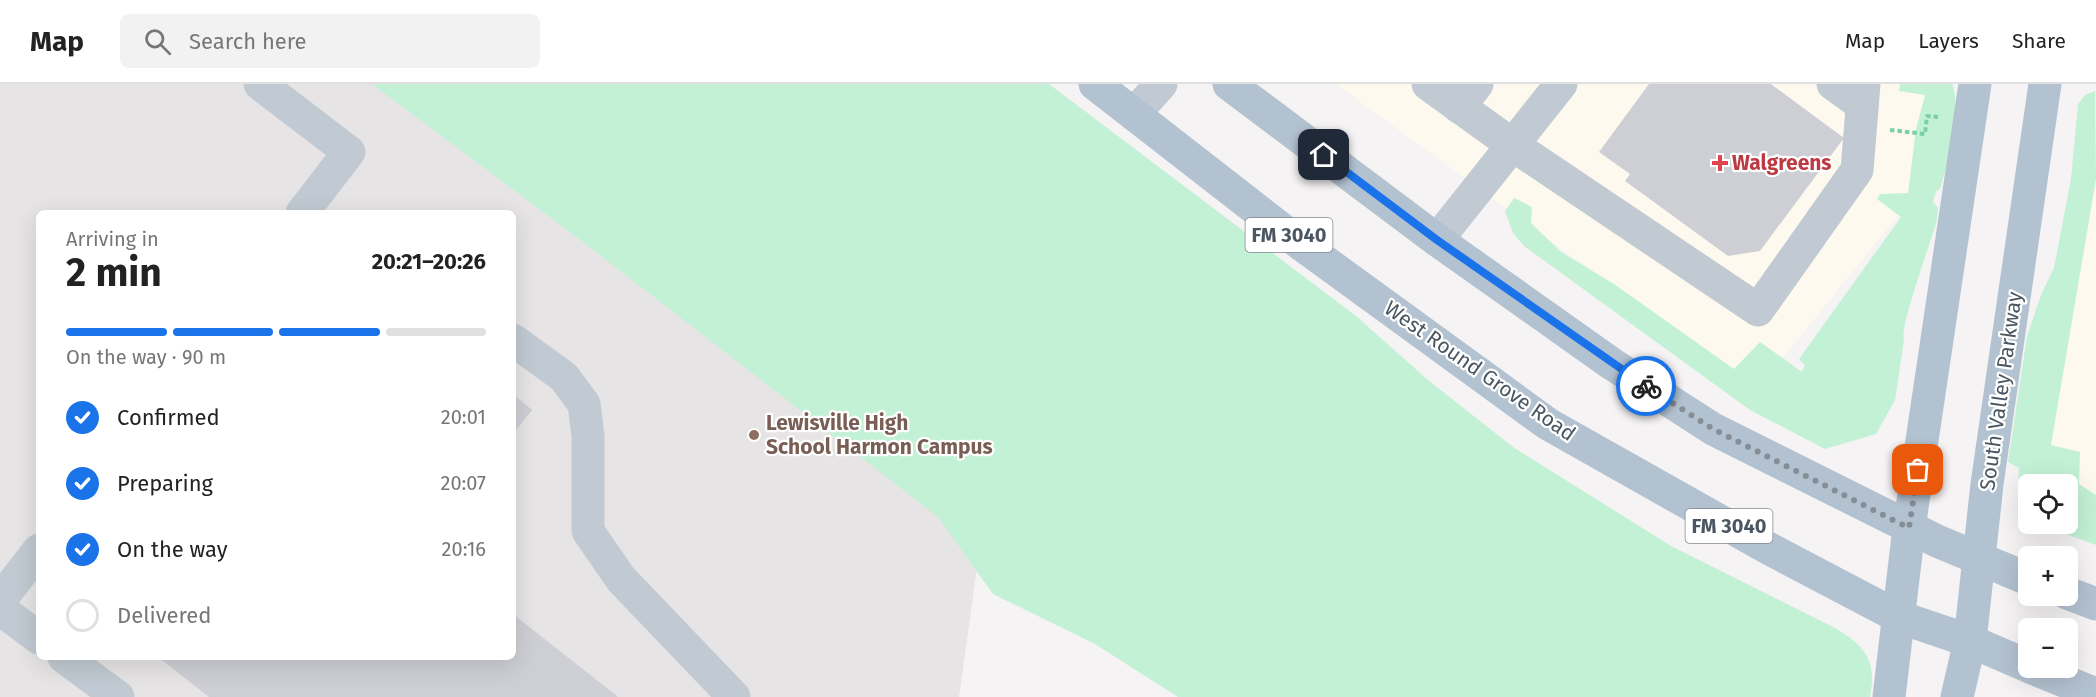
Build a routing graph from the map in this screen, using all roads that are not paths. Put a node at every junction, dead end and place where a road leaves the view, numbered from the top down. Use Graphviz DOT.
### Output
graph roads {
  1 [pos="260,84"];
  2 [pos="1095,84"];
  3 [pos="1161,84"];
  4 [pos="1229,84"];
  5 [pos="1428,84"];
  6 [pos="1561,84"];
  7 [pos="1833,84"];
  8 [pos="1975,84"];
  9 [pos="2045,84"];
  10 [pos="1468,95"];
  11 [pos="1862,106"];
  12 [pos="1134,114"];
  13 [pos="1514,146"];
  14 [pos="317,208"];
  15 [pos="1437,240"];
  16 [pos="516,342"];
  17 [pos="1909,528"];
  18 [pos="36,554"];
  19 [pos="1979,560"];
  20 [pos="2018,575"];
  21 [pos="2078,597"];
  22 [pos="0,600"];
  23 [pos="2096,604"];
  24 [pos="0,609"];
  25 [pos="1899,617"];
  26 [pos="36,636"];
  27 [pos="1970,641"];
  28 [pos="68,660"];
  29 [pos="2018,662"];
  30 [pos="2057,678"];
  31 [pos="2096,694"];
  32 [pos="118,697"];
  33 [pos="734,697"];
  34 [pos="1889,697"];
  35 [pos="1957,697"];
  1 -- 14 [label="lane"];
  2 -- 12 [label="main road, West Round Grove Road / FM 3040"];
  3 -- 12 [label="lane"];
  4 -- 15 [label="main road"];
  5 -- 10 [label="lane"];
  6 -- 13 [label="lane"];
  7 -- 11 [label="lane"];
  8 -- 17 [label="main road"];
  9 -- 19 [label="main road, South Valley Parkway"];
  10 -- 13 [label="lane"];
  11 -- 13 [label="lane"];
  12 -- 25 [label="main road, West Round Grove Road / FM 3040"];
  13 -- 15 [label="lane"];
  15 -- 17 [label="main road"];
  16 -- 33 [label="lane"];
  17 -- 19 [label="main road"];
  17 -- 25 [label="main road"];
  18 -- 22 [label="lane"];
  19 -- 20 [label="main road"];
  19 -- 27 [label="main road, South Valley Parkway"];
  21 -- 23 [label="main road"];
  24 -- 26 [label="lane"];
  25 -- 27 [label="main road, West Round Grove Road / FM 3040"];
  25 -- 34 [label="main road"];
  27 -- 29 [label="main road, West Round Grove Road / FM 3040"];
  27 -- 35 [label="main road, South Valley Parkway"];
  28 -- 32 [label="lane"];
  30 -- 31 [label="main road"];
}
